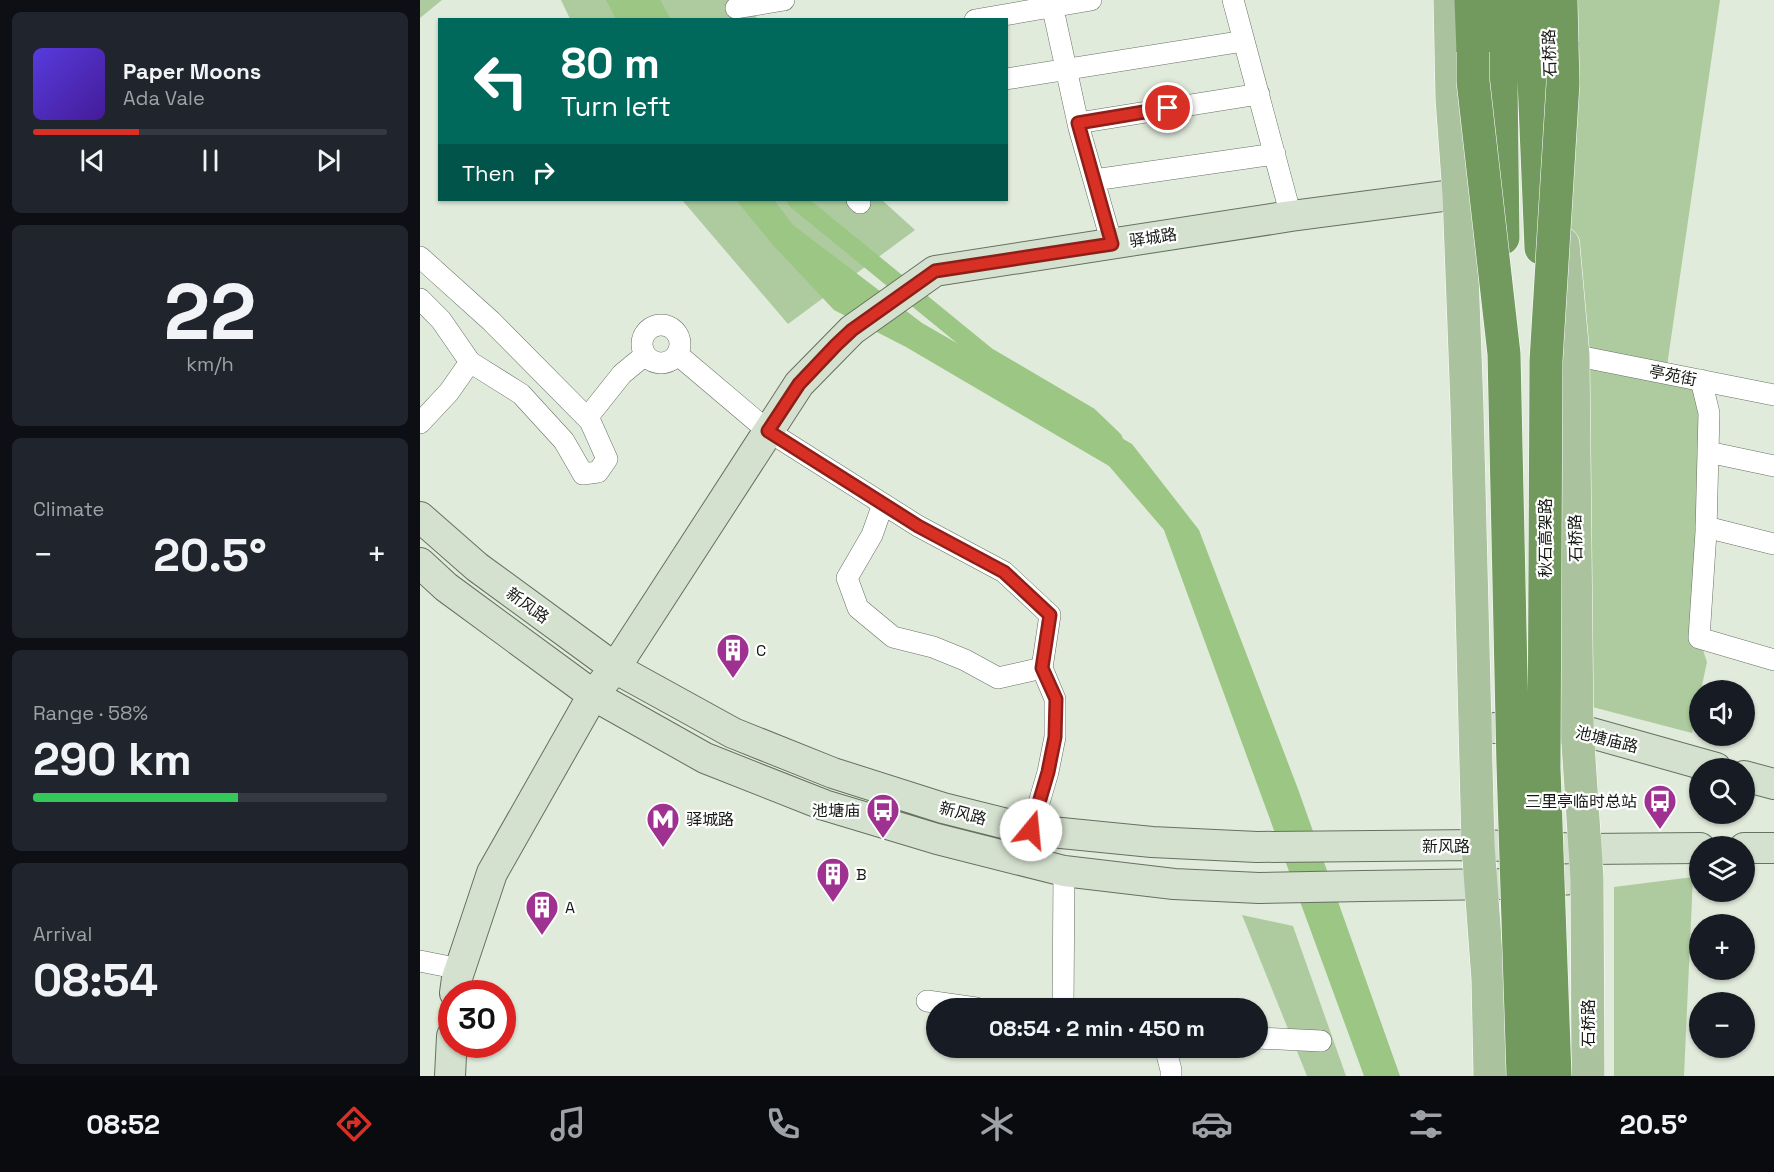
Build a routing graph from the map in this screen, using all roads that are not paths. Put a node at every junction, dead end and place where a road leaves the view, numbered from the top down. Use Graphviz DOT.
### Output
graph roads {
  1 [pos="784,0"];
  2 [pos="1091,0"];
  3 [pos="1233,0"];
  4 [pos="1450,0"];
  5 [pos="1471,0"];
  6 [pos="1485,0"];
  7 [pos="1500,0"];
  8 [pos="1533,0"];
  9 [pos="1547,0"];
  10 [pos="1561,0"];
  11 [pos="1052,3"];
  12 [pos="737,9"];
  13 [pos="984,18"];
  14 [pos="1244,41"];
  15 [pos="1066,70"];
  16 [pos="1008,79"];
  17 [pos="1258,94"];
  18 [pos="1078,123"];
  19 [pos="1275,154"];
  20 [pos="1493,179"];
  21 [pos="1094,180"];
  22 [pos="1460,194"];
  23 [pos="1291,216"];
  24 [pos="1112,244"];
  25 [pos="420,257"];
  26 [pos="420,299"];
  27 [pos="677,354"];
  28 [pos="1504,354"];
  29 [pos="645,355"];
  30 [pos="1559,358"];
  31 [pos="470,362"];
  32 [pos="1701,380"];
  33 [pos="1774,395"];
  34 [pos="587,418"];
  35 [pos="420,423"];
  36 [pos="768,431"];
  37 [pos="1708,452"];
  38 [pos="1774,466"];
  39 [pos="883,504"];
  40 [pos="420,517"];
  41 [pos="1706,527"];
  42 [pos="1774,544"];
  43 [pos="420,563"];
  44 [pos="1774,660"];
  45 [pos="615,668"];
  46 [pos="1042,668"];
  47 [pos="593,695"];
  48 [pos="1495,728"];
  49 [pos="1577,729"];
  50 [pos="1689,760"];
  51 [pos="1755,779"];
  52 [pos="1774,784"];
  53 [pos="1031,830"];
  54 [pos="1487,845"];
  55 [pos="1755,848"];
  56 [pos="1774,848"];
  57 [pos="1689,849"];
  58 [pos="1587,863"];
  59 [pos="1064,871"];
  60 [pos="1491,885"];
  61 [pos="420,961"];
  62 [pos="456,980"];
  63 [pos="458,980"];
  64 [pos="1064,998"];
  65 [pos="1268,1039"];
  66 [pos="1321,1041"];
  67 [pos="451,1058"];
  68 [pos="1168,1058"];
  69 [pos="450,1076"];
  70 [pos="1171,1076"];
  71 [pos="1490,1076"];
  72 [pos="1505,1076"];
  73 [pos="1523,1076"];
  74 [pos="1555,1076"];
  75 [pos="1588,1076"];
  1 -- 12 [label="street"];
  2 -- 11 [label="street"];
  3 -- 14 [label="street"];
  4 -- 22 [label="main road"];
  5 -- 28 [label="highway, bridge"];
  6 -- 20 [label="main road"];
  7 -- 28 [label="highway, bridge"];
  8 -- 30 [label="highway, 秋石高架路, bridge"];
  9 -- 30 [label="main road, 石桥路"];
  10 -- 30 [label="highway, bridge"];
  11 -- 13 [label="street"];
  11 -- 15 [label="street"];
  14 -- 15 [label="street"];
  14 -- 17 [label="street"];
  15 -- 16 [label="street"];
  15 -- 18 [label="street"];
  17 -- 18 [label="street"];
  17 -- 19 [label="street"];
  18 -- 21 [label="street"];
  19 -- 21 [label="street"];
  19 -- 23 [label="street"];
  20 -- 22 [label="main road, 驿城路"];
  20 -- 48 [label="main road"];
  21 -- 24 [label="street"];
  22 -- 23 [label="main road, 驿城路"];
  22 -- 54 [label="main road"];
  23 -- 24 [label="main road, 驿城路"];
  24 -- 36 [label="main road, 驿城路"];
  25 -- 34 [label="street"];
  26 -- 31 [label="street"];
  27 -- 29 [label="street"];
  27 -- 29 [label="street"];
  27 -- 36 [label="street"];
  28 -- 73 [label="highway, bridge"];
  29 -- 34 [label="street"];
  30 -- 32 [label="street, 亭苑街"];
  30 -- 49 [label="main road, 石桥路"];
  30 -- 74 [label="highway, 秋石高架路, bridge"];
  31 -- 34 [label="street"];
  31 -- 35 [label="street"];
  32 -- 33 [label="street, 亭苑街"];
  32 -- 37 [label="street"];
  36 -- 39 [label="street"];
  36 -- 45 [label="main road, 驿城路"];
  37 -- 38 [label="street"];
  37 -- 41 [label="street"];
  39 -- 46 [label="street"];
  39 -- 46 [label="street"];
  40 -- 45 [label="main road, 新风路"];
  41 -- 42 [label="street"];
  41 -- 44 [label="street"];
  43 -- 47 [label="main road, 新风路"];
  45 -- 47 [label="main road, 驿城路"];
  45 -- 53 [label="main road, 新风路"];
  46 -- 53 [label="street"];
  47 -- 59 [label="main road, 新风路"];
  47 -- 63 [label="main road, 驿城路"];
  48 -- 49 [label="main road, 池塘庙路"];
  48 -- 54 [label="main road"];
  49 -- 50 [label="main road, 池塘庙路"];
  49 -- 58 [label="main road, 石桥路"];
  51 -- 52 [label="main road"];
  53 -- 54 [label="main road, 新风路"];
  54 -- 58 [label="main road, 新风路"];
  54 -- 60 [label="main road"];
  55 -- 56 [label="main road"];
  57 -- 58 [label="main road"];
  58 -- 60 [label="main road, 新风路"];
  58 -- 75 [label="main road, 石桥路"];
  59 -- 60 [label="main road, 新风路"];
  59 -- 64 [label="street"];
  60 -- 71 [label="main road"];
  60 -- 72 [label="main road"];
  61 -- 62 [label="street"];
  65 -- 66 [label="street"];
  67 -- 69 [label="main road"];
  68 -- 70 [label="street"];
}
